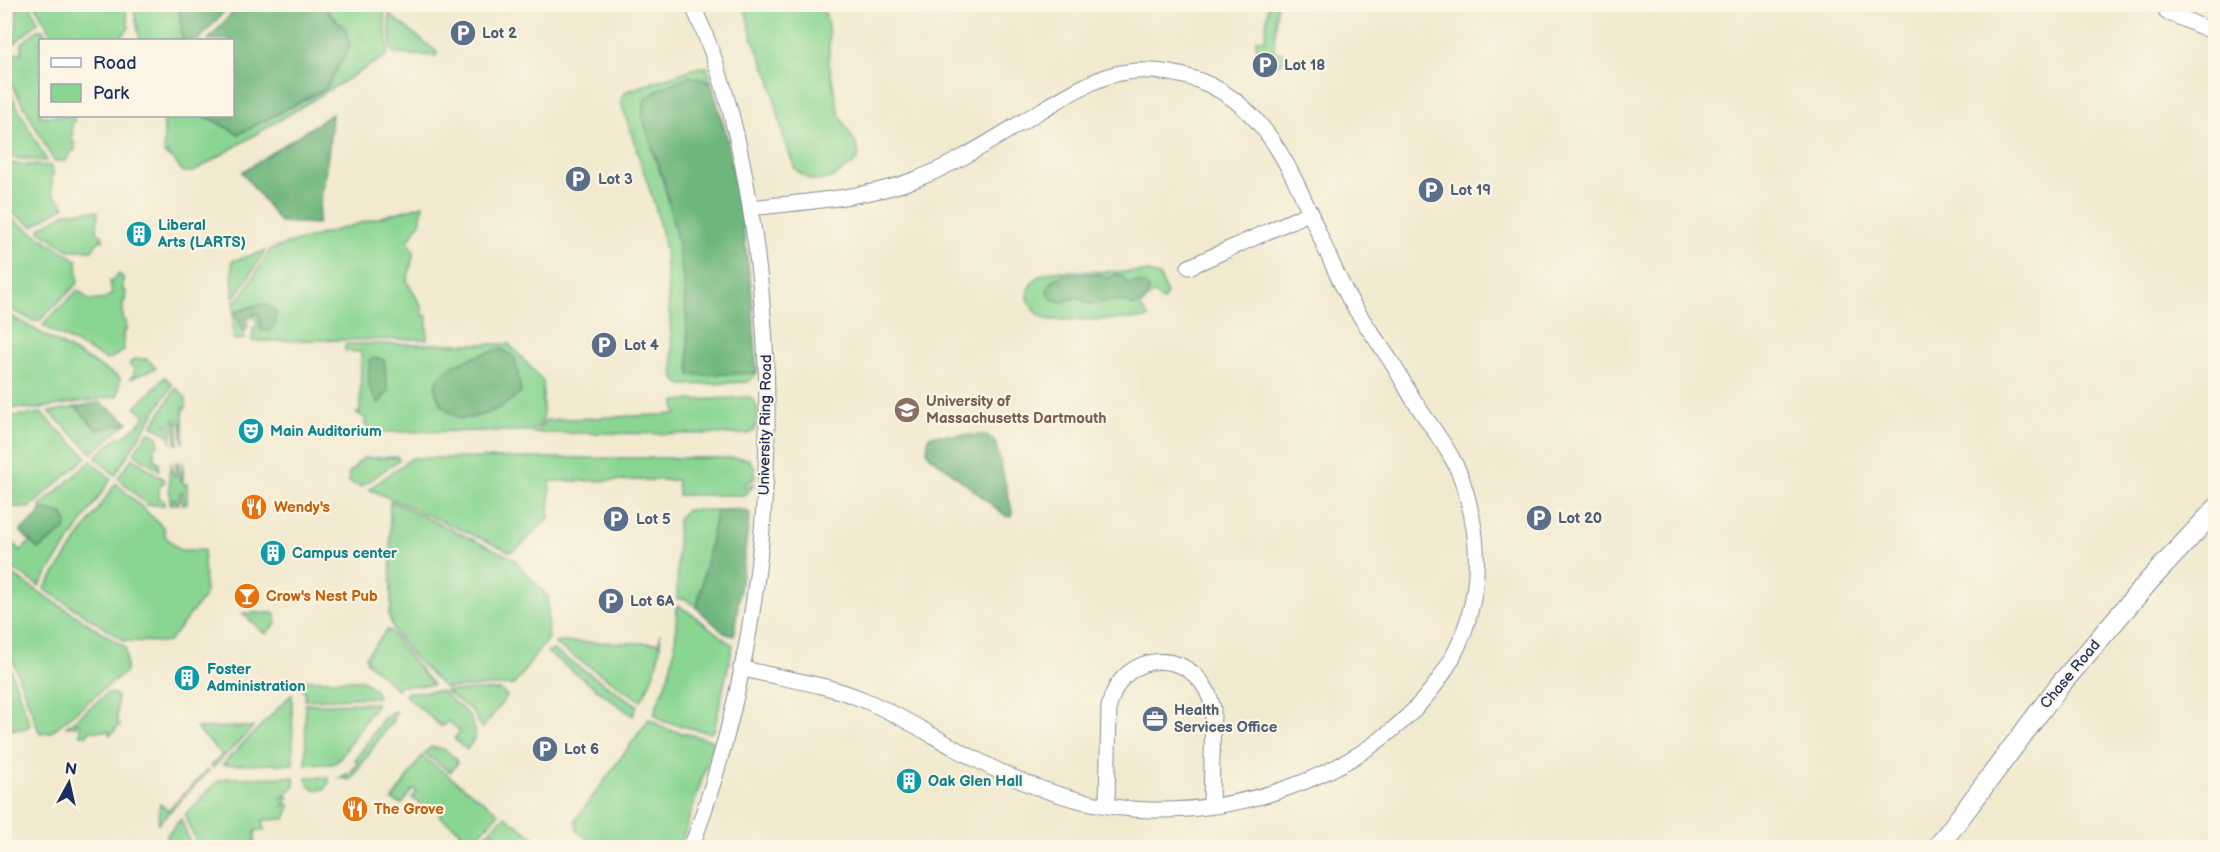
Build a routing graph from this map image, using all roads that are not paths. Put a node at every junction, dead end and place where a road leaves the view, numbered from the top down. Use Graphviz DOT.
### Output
graph roads {
  1 [pos="692,4"];
  2 [pos="2168,8"];
  3 [pos="2216,33"];
  4 [pos="751,208"];
  5 [pos="1311,212"];
  6 [pos="1189,267"];
  7 [pos="2216,509"];
  8 [pos="741,668"];
  9 [pos="1107,805"];
  10 [pos="1211,806"];
  11 [pos="691,848"];
  12 [pos="1937,848"];
  1 -- 4 [label="street, University Ring Road"];
  2 -- 3 [label="street"];
  4 -- 5 [label="street"];
  4 -- 8 [label="street, University Ring Road"];
  5 -- 6 [label="street"];
  5 -- 10 [label="street"];
  7 -- 12 [label="street, Chase Road"];
  8 -- 9 [label="street"];
  8 -- 11 [label="street, University Ring Road"];
  9 -- 10 [label="street"];
  9 -- 10 [label="street"];
}
